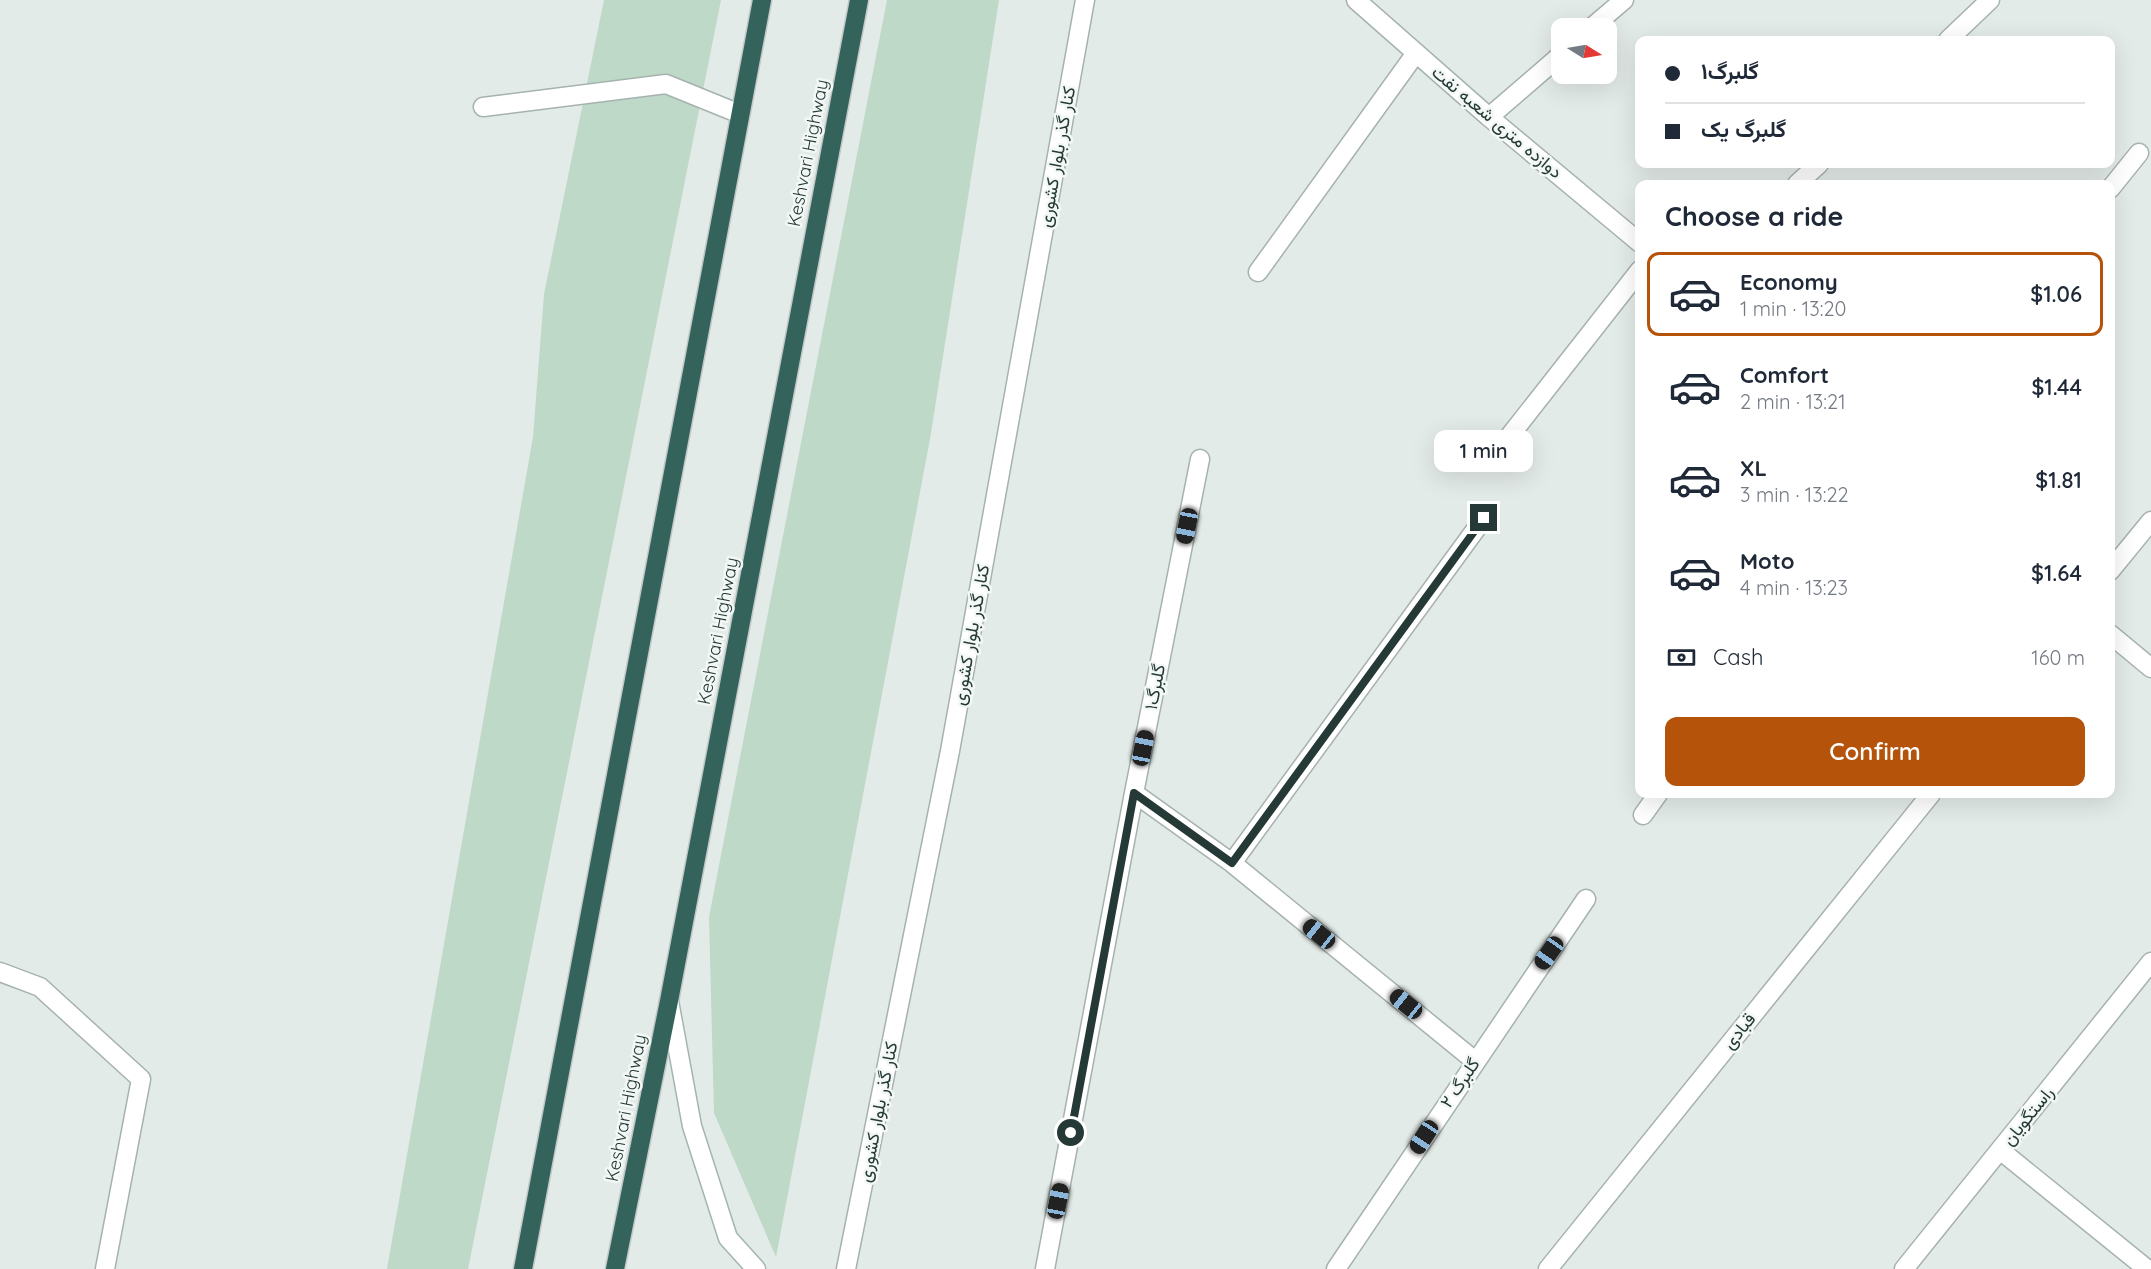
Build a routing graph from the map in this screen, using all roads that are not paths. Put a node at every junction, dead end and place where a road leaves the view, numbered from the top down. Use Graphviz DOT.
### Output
graph roads {
  1 [pos="762,0"];
  2 [pos="859,0"];
  3 [pos="1085,0"];
  4 [pos="1356,0"];
  5 [pos="1624,0"];
  6 [pos="1990,0"];
  7 [pos="1603,18"];
  8 [pos="1952,36"];
  9 [pos="1416,53"];
  10 [pos="1551,63"];
  11 [pos="483,107"];
  12 [pos="740,114"];
  13 [pos="1489,117"];
  14 [pos="2139,153"];
  15 [pos="1815,168"];
  16 [pos="1801,180"];
  17 [pos="2115,183"];
  18 [pos="1635,239"];
  19 [pos="1258,272"];
  20 [pos="1635,276"];
  21 [pos="1200,459"];
  22 [pos="1490,461"];
  23 [pos="1484,518"];
  24 [pos="2151,521"];
  25 [pos="2115,565"];
  26 [pos="2115,638"];
  27 [pos="2151,668"];
  28 [pos="1134,793"];
  29 [pos="1655,798"];
  30 [pos="1928,798"];
  31 [pos="1643,815"];
  32 [pos="1232,863"];
  33 [pos="1586,899"];
  34 [pos="2151,962"];
  35 [pos="0,972"];
  36 [pos="669,1000"];
  37 [pos="1475,1061"];
  38 [pos="2000,1149"];
  39 [pos="105,1269"];
  40 [pos="523,1269"];
  41 [pos="615,1269"];
  42 [pos="756,1269"];
  43 [pos="846,1269"];
  44 [pos="1045,1269"];
  45 [pos="1336,1269"];
  46 [pos="1548,1269"];
  47 [pos="1904,1269"];
  48 [pos="2147,1269"];
  1 -- 12 [label="highway"];
  2 -- 36 [label="highway, Keshvari Highway"];
  3 -- 43 [label="street, کنار گذر بلوار کشوری"];
  4 -- 9 [label="street, دوازده متری شعبه نفت"];
  5 -- 7 [label="street"];
  6 -- 8 [label="street"];
  9 -- 13 [label="street, دوازده متری شعبه نفت"];
  9 -- 19 [label="street"];
  10 -- 13 [label="street"];
  11 -- 12 [label="street"];
  12 -- 40 [label="highway"];
  13 -- 18 [label="street, دوازده متری شعبه نفت"];
  14 -- 17 [label="street"];
  15 -- 16 [label="street"];
  20 -- 22 [label="street"];
  21 -- 28 [label="street, گلبرگ۱"];
  23 -- 32 [label="street"];
  24 -- 25 [label="street"];
  26 -- 27 [label="street"];
  28 -- 32 [label="street"];
  28 -- 44 [label="street, گلبرگ۱"];
  29 -- 31 [label="street"];
  30 -- 46 [label="street, قبادی"];
  32 -- 37 [label="street"];
  33 -- 37 [label="street, گلبرگ ۲"];
  34 -- 38 [label="street, راستگویان"];
  35 -- 39 [label="street"];
  36 -- 41 [label="highway, Keshvari Highway"];
  36 -- 42 [label="street"];
  37 -- 45 [label="street, گلبرگ ۲"];
  38 -- 47 [label="street, راستگویان"];
  38 -- 48 [label="street"];
}
